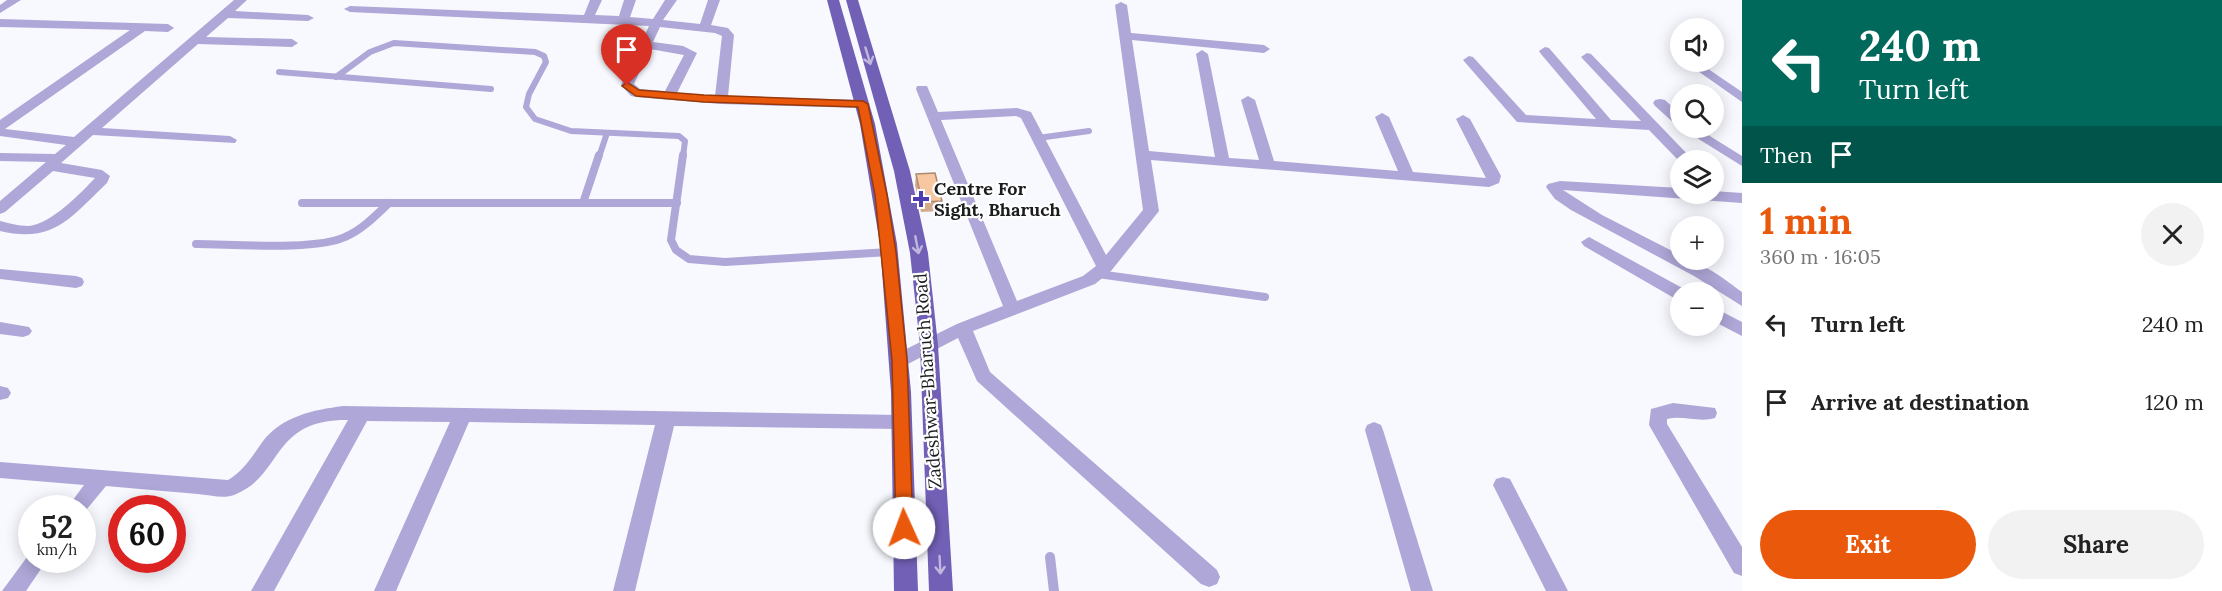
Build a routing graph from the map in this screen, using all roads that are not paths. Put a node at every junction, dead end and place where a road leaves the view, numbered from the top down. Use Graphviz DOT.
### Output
graph roads {
  1 [pos="15,0"];
  2 [pos="241,0"];
  3 [pos="440,0"];
  4 [pos="472,0"];
  5 [pos="526,0"];
  6 [pos="596,0"];
  7 [pos="630,0"];
  8 [pos="671,0"];
  9 [pos="714,0"];
  10 [pos="833,0"];
  11 [pos="852,0"];
  12 [pos="1121,5"];
  13 [pos="350,9"];
  14 [pos="0,10"];
  15 [pos="431,12"];
  16 [pos="463,12"];
  17 [pos="225,14"];
  18 [pos="518,15"];
  19 [pos="308,18"];
  20 [pos="588,19"];
  21 [pos="623,20"];
  22 [pos="0,23"];
  23 [pos="656,23"];
  24 [pos="143,27"];
  25 [pos="168,28"];
  26 [pos="705,28"];
  27 [pos="1125,36"];
  28 [pos="195,40"];
  29 [pos="292,43"];
  30 [pos="646,45"];
  31 [pos="1264,49"];
  32 [pos="1545,51"];
  33 [pos="1202,54"];
  34 [pos="1587,57"];
  35 [pos="1470,60"];
  36 [pos="279,72"];
  37 [pos="1705,72"];
  38 [pos="336,76"];
  39 [pos="490,89"];
  40 [pos="922,89"];
  41 [pos="669,96"];
  42 [pos="1742,98"];
  43 [pos="721,100"];
  44 [pos="1248,100"];
  45 [pos="1660,103"];
  46 [pos="863,104"];
  47 [pos="1670,112"];
  48 [pos="933,116"];
  49 [pos="1382,117"];
  50 [pos="1463,119"];
  51 [pos="1607,124"];
  52 [pos="0,126"];
  53 [pos="1653,126"];
  54 [pos="89,131"];
  55 [pos="1089,131"];
  56 [pos="0,132"];
  57 [pos="607,133"];
  58 [pos="1038,138"];
  59 [pos="1704,138"];
  60 [pos="230,140"];
  61 [pos="77,142"];
  62 [pos="1676,150"];
  63 [pos="1142,155"];
  64 [pos="0,157"];
  65 [pos="1223,161"];
  66 [pos="53,162"];
  67 [pos="1742,162"];
  68 [pos="1268,165"];
  69 [pos="1407,176"];
  70 [pos="1670,192"];
  71 [pos="1724,194"];
  72 [pos="1742,198"];
  73 [pos="583,202"];
  74 [pos="677,202"];
  75 [pos="302,203"];
  76 [pos="389,203"];
  77 [pos="0,209"];
  78 [pos="0,226"];
  79 [pos="1590,242"];
  80 [pos="196,244"];
  81 [pos="889,252"];
  82 [pos="1101,271"];
  83 [pos="0,274"];
  84 [pos="76,282"];
  85 [pos="1670,288"];
  86 [pos="1265,297"];
  87 [pos="1742,300"];
  88 [pos="1012,309"];
  89 [pos="1724,320"];
  90 [pos="0,328"];
  91 [pos="963,328"];
  92 [pos="1742,330"];
  93 [pos="23,331"];
  94 [pos="929,345"];
  95 [pos="900,360"];
  96 [pos="362,413"];
  97 [pos="1708,413"];
  98 [pos="462,416"];
  99 [pos="666,418"];
  100 [pos="901,422"];
  101 [pos="1374,430"];
  102 [pos="0,470"];
  103 [pos="100,479"];
  104 [pos="1503,485"];
  105 [pos="87,495"];
  106 [pos="1050,557"];
  107 [pos="1742,566"];
  108 [pos="27,573"];
  109 [pos="1209,577"];
  110 [pos="13,591"];
  111 [pos="262,591"];
  112 [pos="385,591"];
  113 [pos="624,591"];
  114 [pos="906,591"];
  115 [pos="941,591"];
  116 [pos="1054,591"];
  117 [pos="1422,591"];
  118 [pos="1557,591"];
  1 -- 14 [label="street"];
  2 -- 17 [label="street"];
  3 -- 15 [label="street"];
  4 -- 16 [label="street"];
  5 -- 18 [label="street"];
  6 -- 20 [label="street"];
  7 -- 21 [label="street"];
  8 -- 23 [label="street"];
  9 -- 26 [label="street"];
  10 -- 46 [label="main road, Zadeshwar-Bharuch Road"];
  11 -- 94 [label="main road, Zadeshwar-Bharuch Road, one-way"];
  12 -- 27 [label="street"];
  13 -- 15 [label="street"];
  15 -- 16 [label="street"];
  16 -- 18 [label="street"];
  17 -- 19 [label="street"];
  17 -- 28 [label="street"];
  18 -- 20 [label="street"];
  20 -- 21 [label="street"];
  21 -- 23 [label="street"];
  22 -- 24 [label="street"];
  23 -- 26 [label="street"];
  23 -- 30 [label="street"];
  24 -- 25 [label="street"];
  24 -- 52 [label="street"];
  26 -- 43 [label="street"];
  27 -- 31 [label="street"];
  27 -- 63 [label="street"];
  28 -- 29 [label="street"];
  28 -- 54 [label="street"];
  30 -- 41 [label="street"];
  30 -- 41 [label="street"];
  32 -- 51 [label="street"];
  33 -- 65 [label="street"];
  34 -- 53 [label="street"];
  35 -- 51 [label="street"];
  36 -- 38 [label="lane"];
  37 -- 42 [label="street"];
  38 -- 39 [label="lane"];
  38 -- 57 [label="lane"];
  40 -- 48 [label="street"];
  41 -- 43 [label="street"];
  43 -- 46 [label="street"];
  44 -- 68 [label="street"];
  45 -- 47 [label="street"];
  46 -- 81 [label="main road, Zadeshwar-Bharuch Road"];
  48 -- 58 [label="street"];
  48 -- 88 [label="street"];
  49 -- 69 [label="street"];
  50 -- 69 [label="street"];
  51 -- 53 [label="street"];
  53 -- 62 [label="street"];
  54 -- 60 [label="street"];
  54 -- 61 [label="street"];
  55 -- 58 [label="lane"];
  56 -- 61 [label="street"];
  57 -- 73 [label="lane"];
  57 -- 74 [label="lane"];
  58 -- 82 [label="street"];
  59 -- 67 [label="street"];
  61 -- 66 [label="street"];
  63 -- 65 [label="street"];
  63 -- 82 [label="street"];
  64 -- 66 [label="street"];
  65 -- 68 [label="street"];
  66 -- 77 [label="street"];
  66 -- 78 [label="street"];
  68 -- 69 [label="street"];
  70 -- 87 [label="street"];
  71 -- 72 [label="street"];
  73 -- 74 [label="lane"];
  73 -- 76 [label="lane"];
  74 -- 81 [label="lane"];
  75 -- 76 [label="lane"];
  76 -- 80 [label="lane"];
  79 -- 85 [label="street"];
  81 -- 95 [label="main road, Zadeshwar-Bharuch Road"];
  82 -- 86 [label="lane"];
  82 -- 88 [label="street"];
  83 -- 84 [label="street"];
  88 -- 91 [label="street"];
  89 -- 92 [label="street"];
  90 -- 93 [label="street"];
  91 -- 94 [label="street"];
  91 -- 109 [label="street"];
  94 -- 95 [label="street"];
  94 -- 115 [label="main road, Zadeshwar-Bharuch Road, one-way"];
  95 -- 100 [label="main road, Zadeshwar-Bharuch Road"];
  96 -- 98 [label="street"];
  96 -- 103 [label="street"];
  96 -- 111 [label="street"];
  97 -- 107 [label="street"];
  98 -- 99 [label="street"];
  98 -- 112 [label="street"];
  99 -- 100 [label="street"];
  99 -- 113 [label="street"];
  100 -- 114 [label="main road, Zadeshwar-Bharuch Road"];
  101 -- 117 [label="street"];
  102 -- 103 [label="street"];
  103 -- 105 [label="street"];
  104 -- 118 [label="street"];
  106 -- 116 [label="lane"];
  108 -- 110 [label="street"];
}
